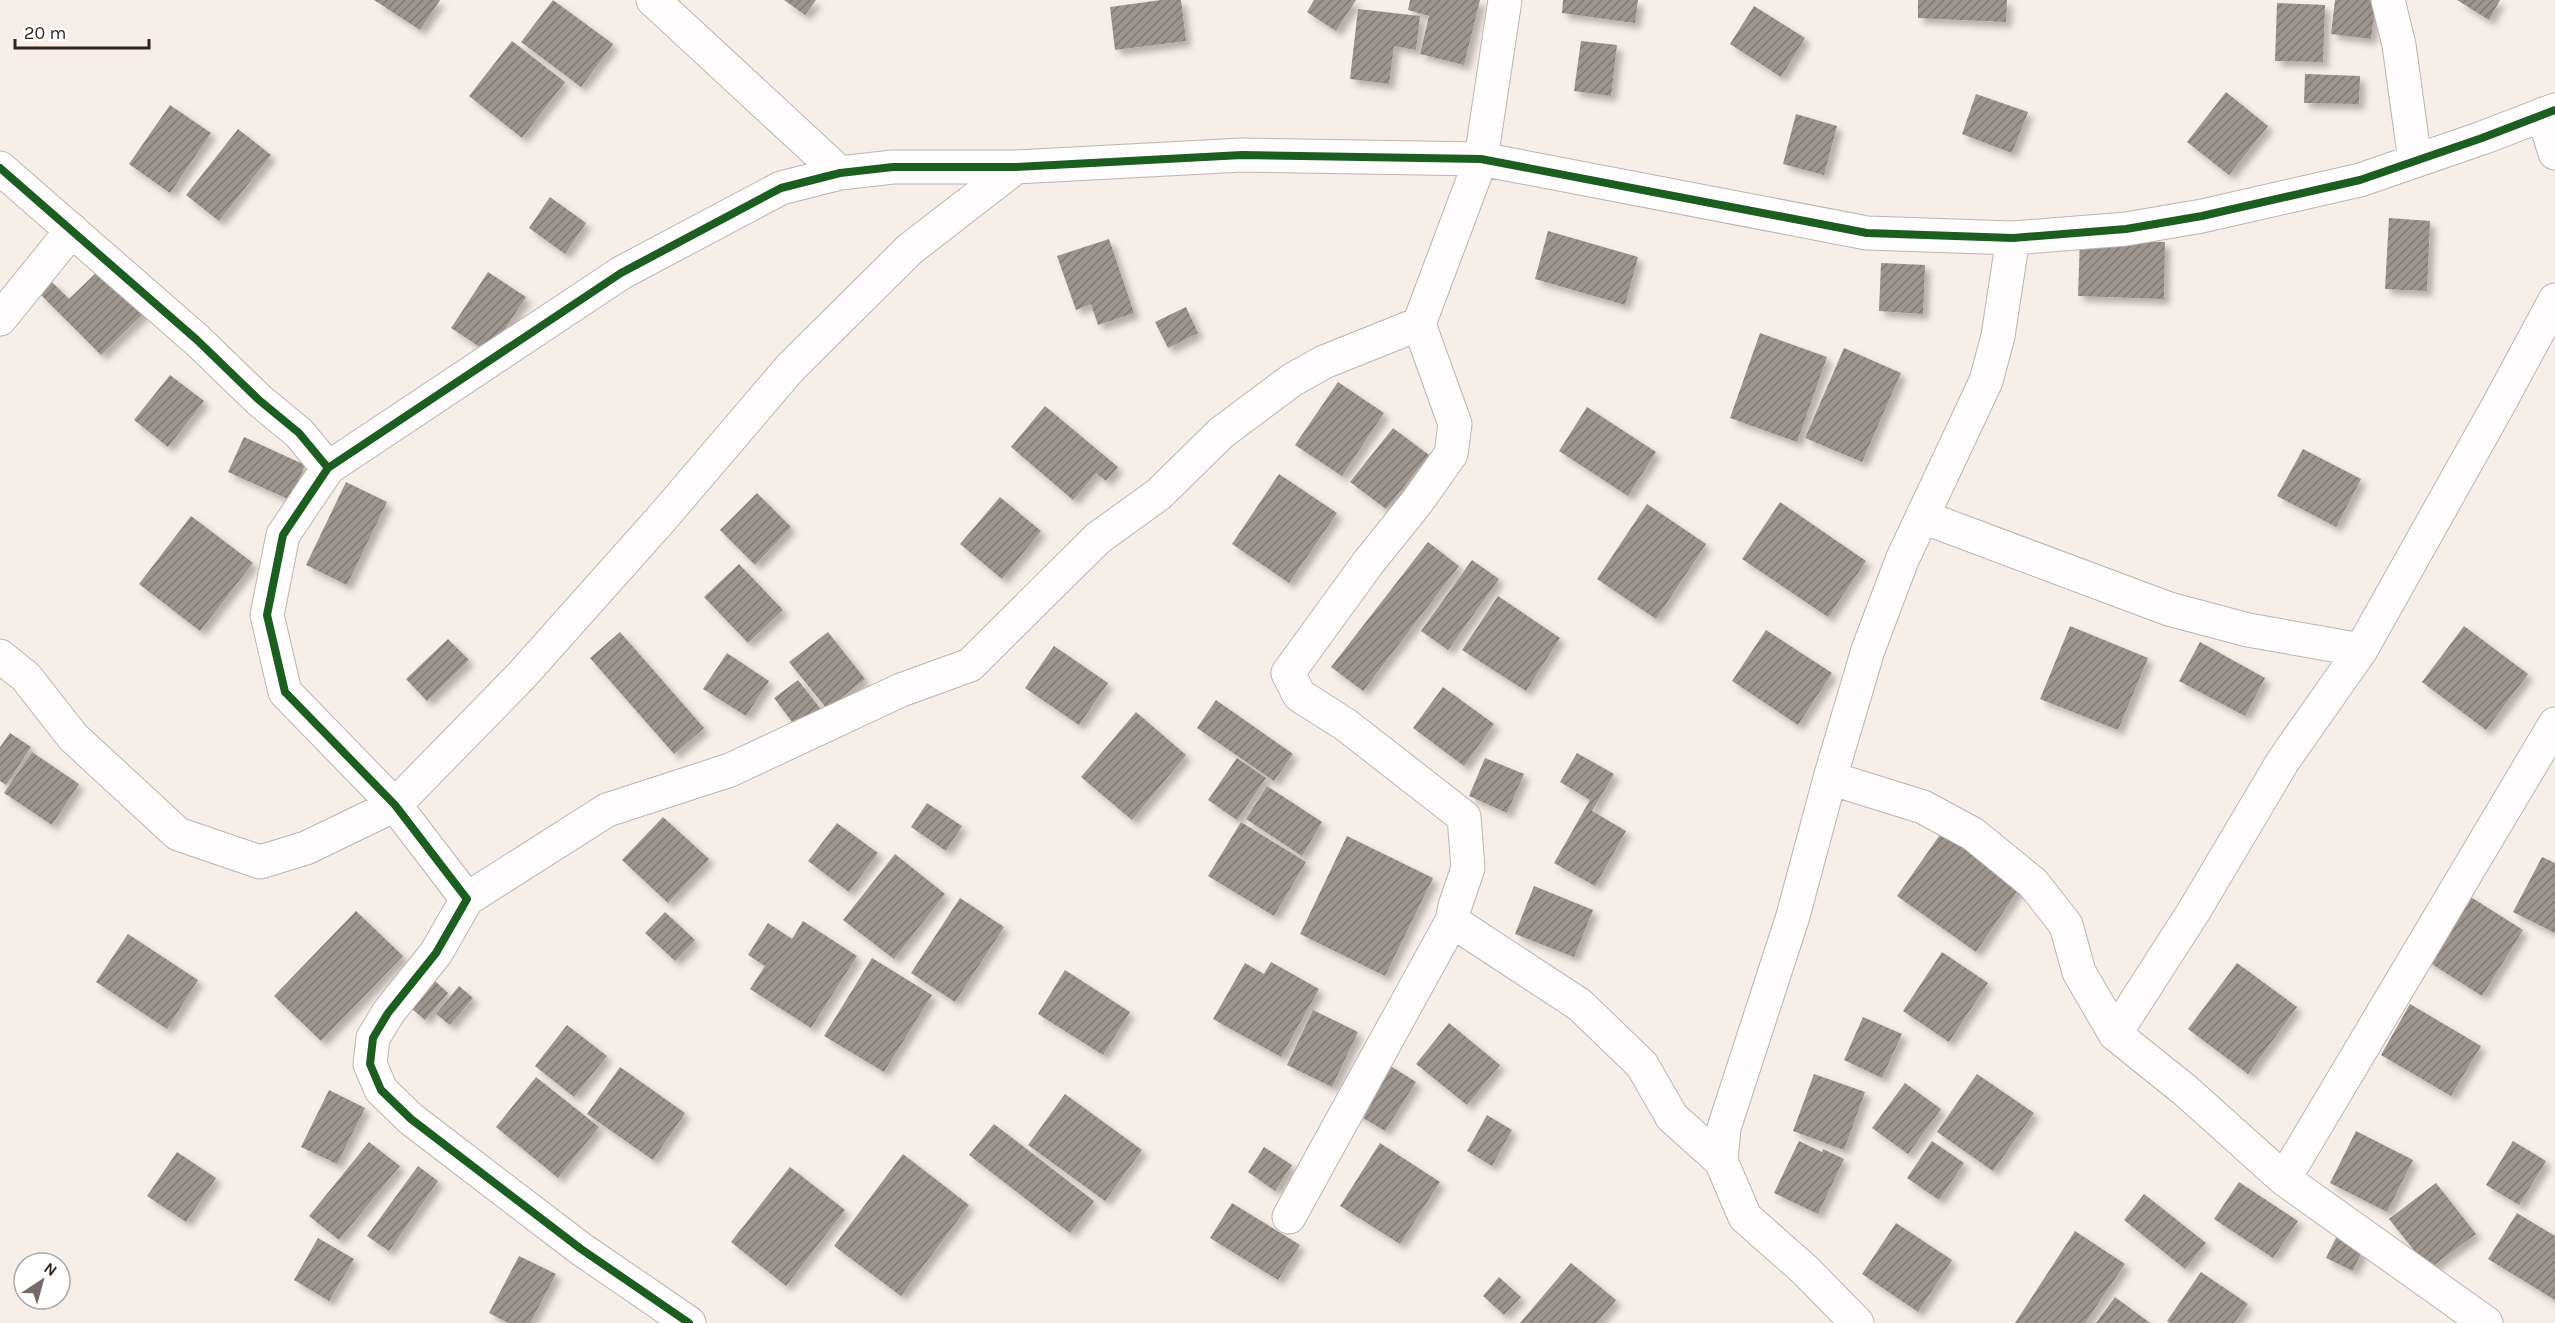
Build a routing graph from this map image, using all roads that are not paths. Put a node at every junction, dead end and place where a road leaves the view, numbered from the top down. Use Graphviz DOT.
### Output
graph roads {
  1 [pos="653,0"];
  2 [pos="1505,0"];
  3 [pos="2388,0"];
  4 [pos="2549,112"];
  5 [pos="2555,153"];
  6 [pos="1481,159"];
  7 [pos="2415,161"];
  8 [pos="1016,167"];
  9 [pos="0,168"];
  10 [pos="840,173"];
  11 [pos="72,230"];
  12 [pos="2013,238"];
  13 [pos="2555,300"];
  14 [pos="0,319"];
  15 [pos="1419,324"];
  16 [pos="328,468"];
  17 [pos="1923,517"];
  18 [pos="2361,650"];
  19 [pos="0,656"];
  20 [pos="2555,724"];
  21 [pos="1830,778"];
  22 [pos="395,805"];
  23 [pos="467,899"];
  24 [pos="1452,921"];
  25 [pos="2115,1034"];
  26 [pos="1721,1161"];
  27 [pos="2284,1179"];
  28 [pos="1289,1217"];
  29 [pos="689,1323"];
  30 [pos="1857,1323"];
  31 [pos="2486,1323"];
  1 -- 10 [label="street"];
  2 -- 6 [label="street"];
  3 -- 7 [label="street"];
  4 -- 5 [label="street"];
  4 -- 7 [label="street"];
  6 -- 8 [label="street"];
  6 -- 12 [label="street"];
  6 -- 15 [label="street"];
  7 -- 12 [label="street"];
  8 -- 10 [label="street"];
  8 -- 22 [label="street"];
  9 -- 11 [label="street"];
  10 -- 16 [label="street"];
  11 -- 14 [label="street"];
  11 -- 16 [label="street"];
  12 -- 17 [label="street"];
  13 -- 18 [label="street"];
  15 -- 23 [label="street"];
  15 -- 24 [label="street"];
  16 -- 22 [label="street"];
  17 -- 18 [label="street"];
  17 -- 21 [label="street"];
  18 -- 25 [label="street"];
  19 -- 22 [label="street"];
  20 -- 27 [label="street"];
  21 -- 25 [label="street"];
  21 -- 26 [label="street"];
  22 -- 23 [label="street"];
  23 -- 29 [label="street"];
  24 -- 26 [label="street"];
  24 -- 28 [label="street"];
  25 -- 27 [label="street"];
  26 -- 30 [label="street"];
  27 -- 31 [label="street"];
}
